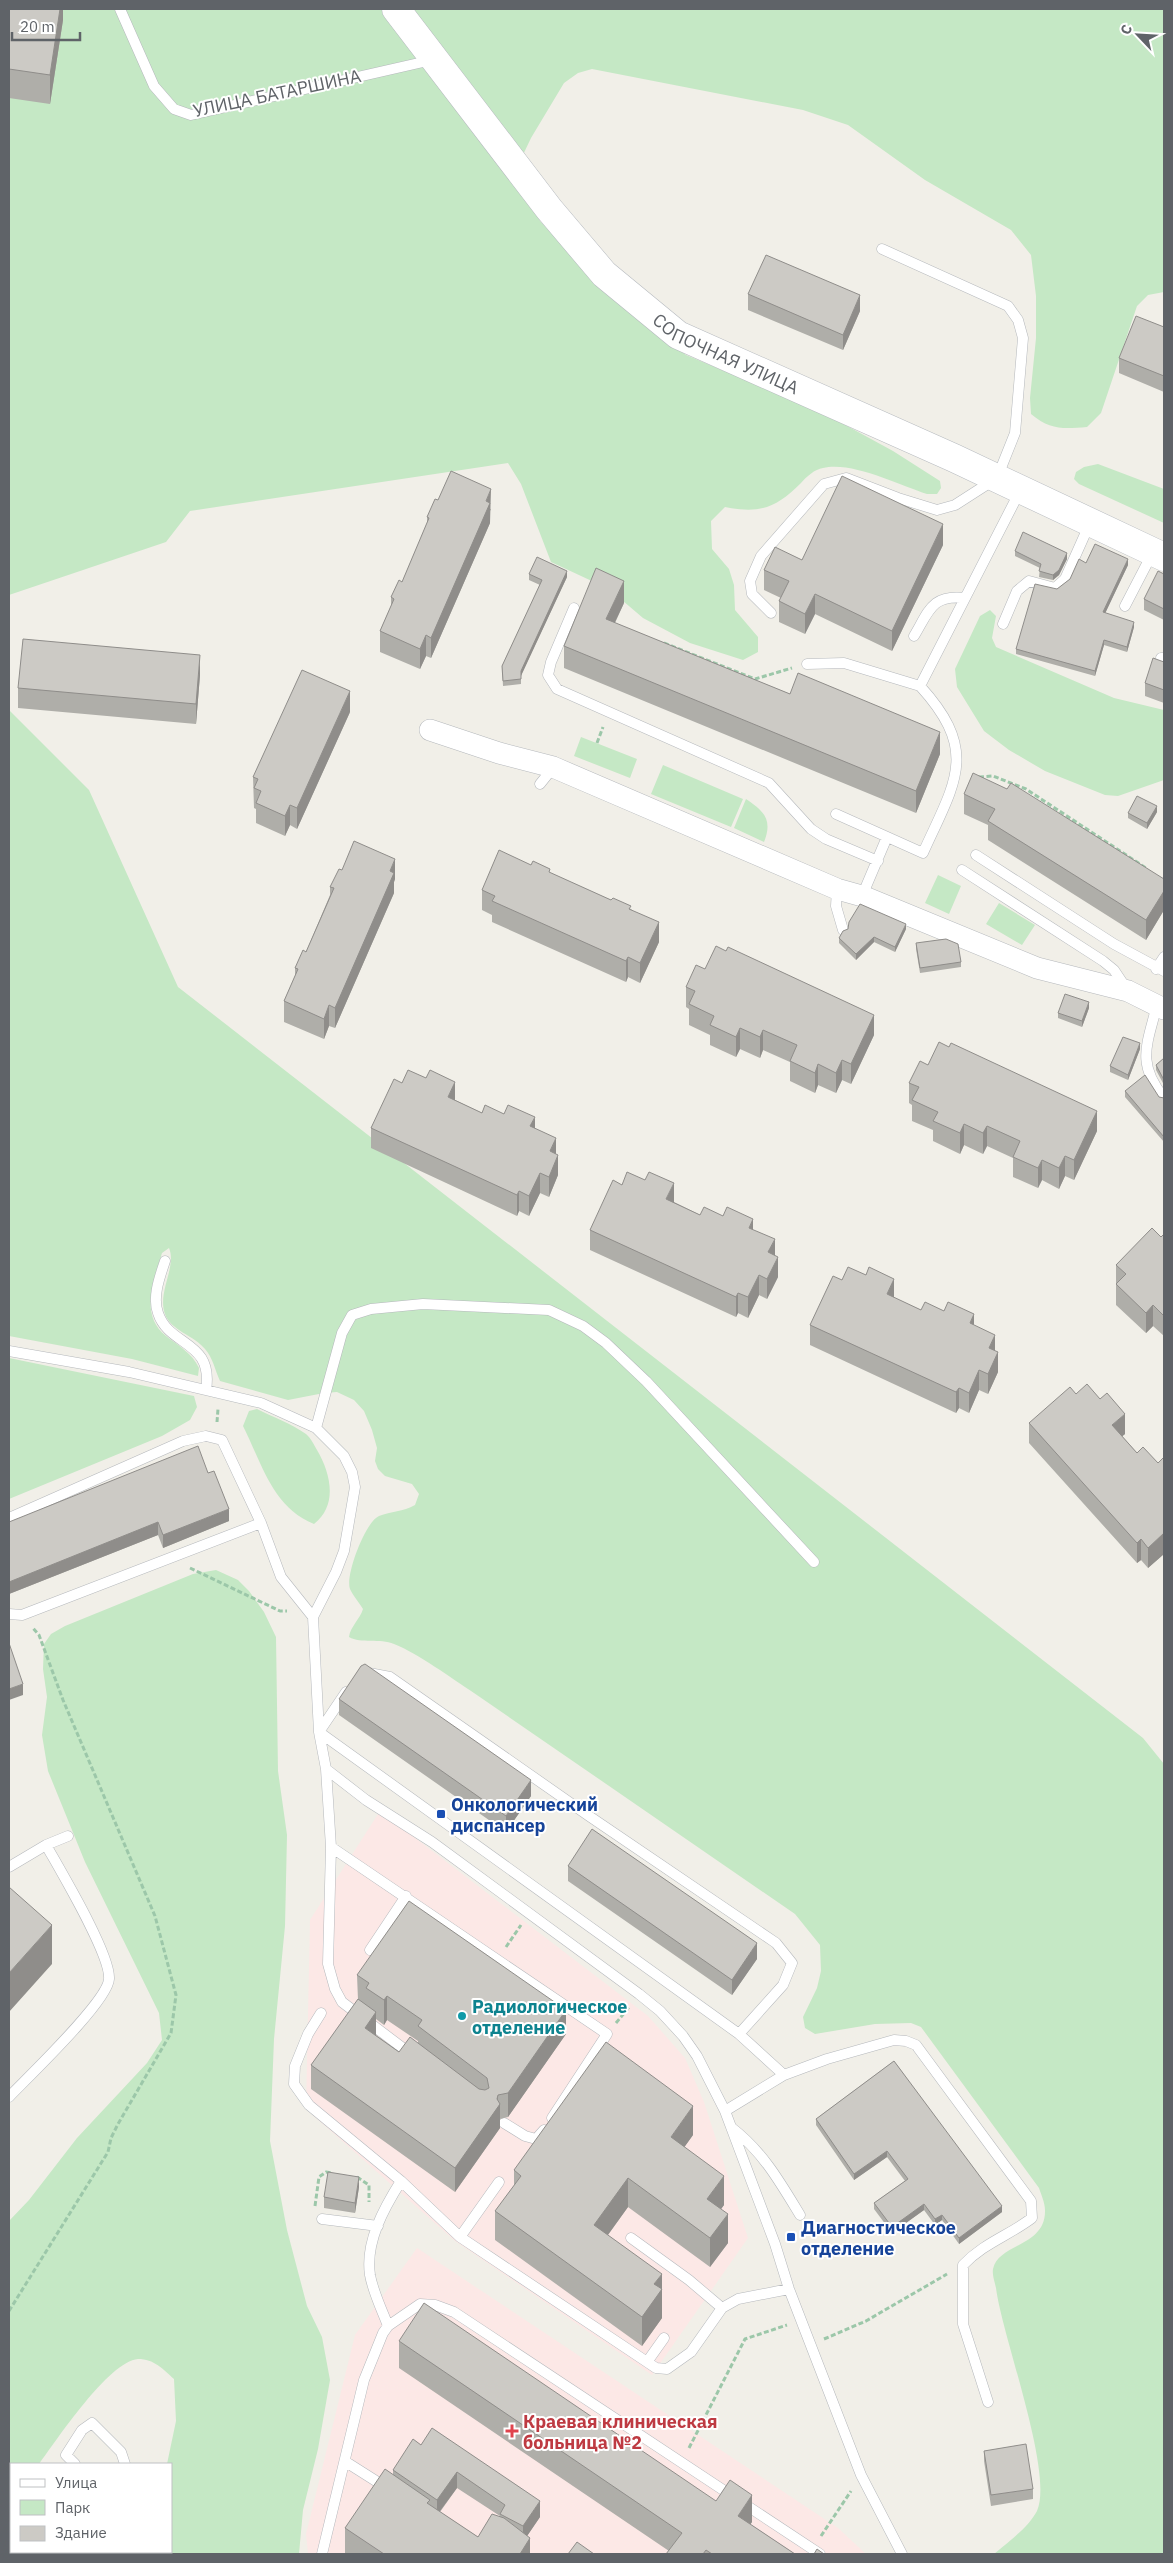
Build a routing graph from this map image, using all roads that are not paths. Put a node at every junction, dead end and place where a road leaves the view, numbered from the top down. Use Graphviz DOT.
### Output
graph roads {
  1 [pos="120,9"];
  2 [pos="396,9"];
  3 [pos="433,60"];
  4 [pos="882,248"];
  5 [pos="1009,484"];
  6 [pos="1091,522"];
  7 [pos="1159,555"];
  8 [pos="965,598"];
  9 [pos="1124,606"];
  10 [pos="574,608"];
  11 [pos="770,613"];
  12 [pos="1003,624"];
  13 [pos="914,636"];
  14 [pos="807,664"];
  15 [pos="920,686"];
  16 [pos="430,730"];
  17 [pos="563,771"];
  18 [pos="540,784"];
  19 [pos="836,814"];
  20 [pos="888,837"];
  21 [pos="976,855"];
  22 [pos="878,861"];
  23 [pos="962,870"];
  24 [pos="838,889"];
  25 [pos="862,896"];
  26 [pos="843,930"];
  27 [pos="1164,957"];
  28 [pos="1160,970"];
  29 [pos="1128,992"];
  30 [pos="1162,1010"];
  31 [pos="1164,1098"];
  32 [pos="165,1260"];
  33 [pos="9,1352"];
  34 [pos="206,1390"];
  35 [pos="316,1428"];
  36 [pos="9,1518"];
  37 [pos="261,1523"];
  38 [pos="814,1562"];
  39 [pos="9,1614"];
  40 [pos="313,1617"];
  41 [pos="319,1732"];
  42 [pos="326,1768"];
  43 [pos="68,1836"];
  44 [pos="46,1845"];
  45 [pos="331,1847"];
  46 [pos="9,1867"];
  47 [pos="406,1896"];
  48 [pos="370,1950"];
  49 [pos="321,2013"];
  50 [pos="739,2034"];
  51 [pos="420,2061"];
  52 [pos="784,2075"];
  53 [pos="9,2097"];
  54 [pos="725,2111"];
  55 [pos="504,2123"];
  56 [pos="731,2128"];
  57 [pos="400,2181"];
  58 [pos="499,2182"];
  59 [pos="800,2215"];
  60 [pos="322,2219"];
  61 [pos="378,2226"];
  62 [pos="460,2237"];
  63 [pos="631,2238"];
  64 [pos="789,2289"];
  65 [pos="722,2308"];
  66 [pos="388,2326"];
  67 [pos="664,2338"];
  68 [pos="647,2362"];
  69 [pos="988,2402"];
  70 [pos="66,2455"];
  71 [pos="346,2462"];
  72 [pos="61,2463"];
  73 [pos="74,2463"];
  74 [pos="125,2463"];
  75 [pos="397,2495"];
  76 [pos="817,2551"];
  77 [pos="322,2554"];
  78 [pos="902,2554"];
  1 -- 3 [label="lane, УЛИЦА БАТАРШИНА"];
  2 -- 3 [label="main road, СОПОЧНАЯ УЛИЦА"];
  3 -- 5 [label="main road, СОПОЧНАЯ УЛИЦА"];
  4 -- 5 [label="lane"];
  5 -- 6 [label="main road, СОПОЧНАЯ УЛИЦА"];
  5 -- 8 [label="lane"];
  5 -- 11 [label="lane"];
  6 -- 7 [label="main road, СОПОЧНАЯ УЛИЦА"];
  6 -- 12 [label="lane"];
  7 -- 9 [label="lane"];
  8 -- 13 [label="lane"];
  8 -- 15 [label="lane"];
  10 -- 22 [label="lane"];
  14 -- 15 [label="lane"];
  15 -- 20 [label="lane"];
  16 -- 17 [label="street"];
  17 -- 18 [label="lane"];
  17 -- 24 [label="street"];
  19 -- 20 [label="lane"];
  20 -- 22 [label="lane"];
  21 -- 28 [label="lane"];
  22 -- 25 [label="lane"];
  23 -- 29 [label="lane"];
  24 -- 25 [label="street"];
  24 -- 26 [label="lane"];
  25 -- 29 [label="street"];
  27 -- 28 [label="lane"];
  29 -- 30 [label="street"];
  30 -- 31 [label="lane"];
  32 -- 34 [label="lane"];
  33 -- 34 [label="lane"];
  34 -- 35 [label="lane"];
  35 -- 38 [label="lane"];
  35 -- 40 [label="lane"];
  36 -- 37 [label="lane"];
  37 -- 39 [label="lane"];
  37 -- 40 [label="lane"];
  40 -- 41 [label="lane"];
  41 -- 42 [label="lane"];
  41 -- 50 [label="lane"];
  41 -- 50 [label="lane"];
  42 -- 45 [label="lane"];
  42 -- 54 [label="lane"];
  43 -- 44 [label="lane"];
  44 -- 46 [label="lane"];
  44 -- 53 [label="lane"];
  45 -- 47 [label="lane"];
  45 -- 51 [label="lane"];
  47 -- 48 [label="lane"];
  47 -- 55 [label="lane"];
  49 -- 57 [label="lane"];
  50 -- 52 [label="lane"];
  52 -- 54 [label="lane"];
  52 -- 69 [label="lane"];
  54 -- 56 [label="lane"];
  56 -- 59 [label="lane"];
  56 -- 64 [label="lane"];
  57 -- 61 [label="lane"];
  57 -- 62 [label="lane"];
  58 -- 62 [label="lane"];
  60 -- 61 [label="lane"];
  61 -- 66 [label="lane"];
  62 -- 68 [label="lane"];
  63 -- 65 [label="lane"];
  64 -- 65 [label="lane"];
  64 -- 78 [label="lane"];
  65 -- 68 [label="lane"];
  66 -- 71 [label="lane"];
  66 -- 76 [label="lane"];
  67 -- 68 [label="lane"];
  70 -- 72 [label="lane"];
  70 -- 73 [label="lane"];
  70 -- 74 [label="lane"];
  71 -- 75 [label="lane"];
  71 -- 77 [label="lane"];
}
